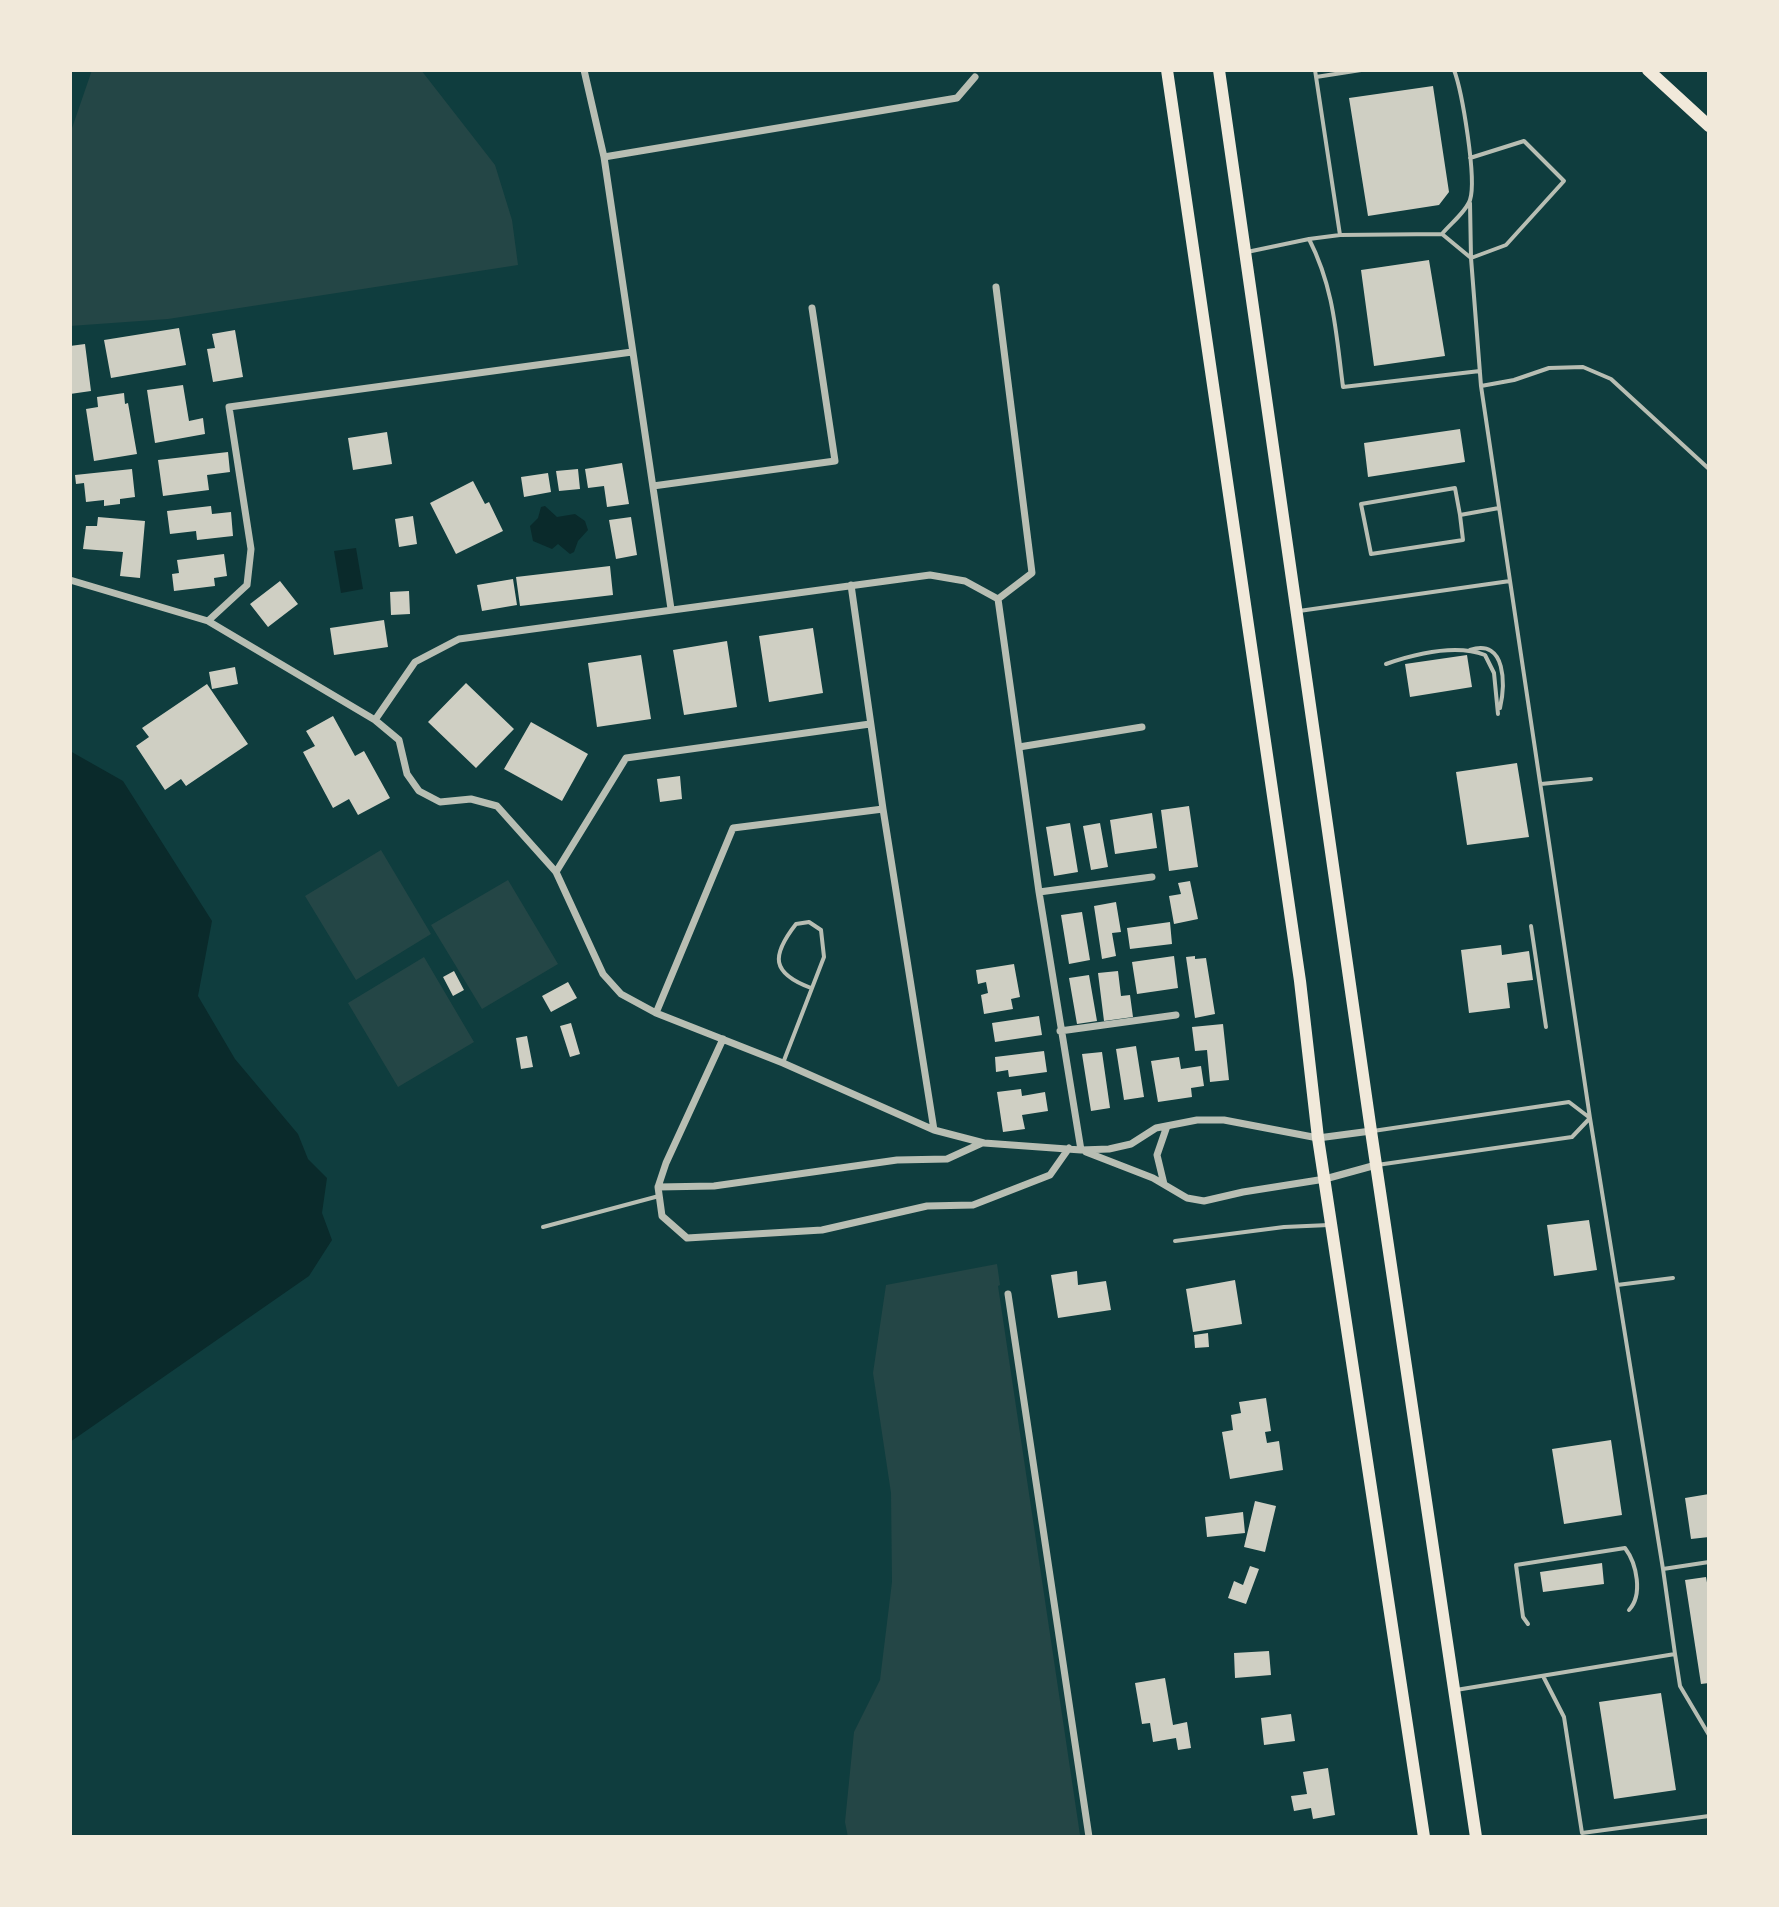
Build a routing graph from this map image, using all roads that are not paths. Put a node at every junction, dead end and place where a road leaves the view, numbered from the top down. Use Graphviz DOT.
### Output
graph roads {
  1 [pos="584,70"];
  2 [pos="1167,70"];
  3 [pos="1219,70"];
  4 [pos="1315,70"];
  5 [pos="1361,70"];
  6 [pos="1454,70"];
  7 [pos="1648,70"];
  8 [pos="975,77"];
  9 [pos="1316,77"];
  10 [pos="1709,126"];
  11 [pos="604,157"];
  12 [pos="1470,158"];
  13 [pos="1470,203"];
  14 [pos="1442,234"];
  15 [pos="1340,235"];
  16 [pos="1309,239"];
  17 [pos="1244,253"];
  18 [pos="1471,258"];
  19 [pos="996,287"];
  20 [pos="812,308"];
  21 [pos="632,352"];
  22 [pos="1480,371"];
  23 [pos="1481,386"];
  24 [pos="1709,469"];
  25 [pos="653,486"];
  26 [pos="1499,508"];
  27 [pos="1460,515"];
  28 [pos="70,580"];
  29 [pos="1510,581"];
  30 [pos="851,585"];
  31 [pos="998,599"];
  32 [pos="671,609"];
  33 [pos="1296,611"];
  34 [pos="208,621"];
  35 [pos="1470,650"];
  36 [pos="1386,664"];
  37 [pos="375,720"];
  38 [pos="870,724"];
  39 [pos="1142,727"];
  40 [pos="1019,747"];
  41 [pos="1591,779"];
  42 [pos="1540,784"];
  43 [pos="883,809"];
  44 [pos="556,872"];
  45 [pos="1152,877"];
  46 [pos="1039,892"];
  47 [pos="1531,926"];
  48 [pos="811,988"];
  49 [pos="656,1013"];
  50 [pos="1176,1015"];
  51 [pos="1546,1027"];
  52 [pos="1060,1031"];
  53 [pos="723,1039"];
  54 [pos="783,1063"];
  55 [pos="1590,1118"];
  56 [pos="1167,1126"];
  57 [pos="934,1130"];
  58 [pos="1371,1131"];
  59 [pos="1318,1138"];
  60 [pos="984,1143"];
  61 [pos="1069,1148"];
  62 [pos="1081,1150"];
  63 [pos="1376,1165"];
  64 [pos="1325,1179"];
  65 [pos="1164,1184"];
  66 [pos="658,1191"];
  67 [pos="1332,1224"];
  68 [pos="543,1227"];
  69 [pos="1175,1241"];
  70 [pos="1673,1278"];
  71 [pos="1617,1285"];
  72 [pos="1008,1294"];
  73 [pos="1709,1562"];
  74 [pos="1663,1569"];
  75 [pos="1629,1610"];
  76 [pos="1528,1624"];
  77 [pos="1675,1654"];
  78 [pos="1543,1676"];
  79 [pos="1454,1690"];
  80 [pos="1709,1735"];
  81 [pos="1709,1816"];
  82 [pos="1089,1837"];
  83 [pos="1424,1837"];
  84 [pos="1476,1837"];
  1 -- 11 [label="street"];
  2 -- 59 [label="main road"];
  3 -- 17 [label="main road"];
  4 -- 9 [label="lane"];
  5 -- 9 [label="lane"];
  6 -- 12 [label="lane"];
  7 -- 10 [label="main road"];
  8 -- 11 [label="street"];
  9 -- 15 [label="lane"];
  11 -- 21 [label="street"];
  12 -- 13 [label="lane"];
  12 -- 18 [label="lane"];
  13 -- 14 [label="lane"];
  13 -- 18 [label="lane"];
  14 -- 15 [label="lane"];
  14 -- 18 [label="lane"];
  15 -- 16 [label="lane"];
  16 -- 17 [label="lane"];
  16 -- 22 [label="lane"];
  17 -- 33 [label="main road"];
  18 -- 22 [label="lane"];
  19 -- 31 [label="street"];
  20 -- 25 [label="street"];
  21 -- 25 [label="street"];
  21 -- 34 [label="street"];
  22 -- 23 [label="lane"];
  23 -- 24 [label="lane"];
  23 -- 26 [label="lane"];
  25 -- 32 [label="street"];
  26 -- 27 [label="lane"];
  26 -- 29 [label="lane"];
  27 -- 27 [label="lane"];
  28 -- 34 [label="street"];
  29 -- 33 [label="lane"];
  29 -- 42 [label="lane"];
  30 -- 31 [label="street"];
  30 -- 32 [label="street"];
  30 -- 38 [label="street"];
  31 -- 40 [label="street"];
  32 -- 37 [label="street"];
  33 -- 58 [label="main road"];
  34 -- 37 [label="street"];
  35 -- 35 [label="lane"];
  35 -- 36 [label="lane"];
  37 -- 44 [label="street"];
  38 -- 43 [label="street"];
  38 -- 44 [label="street"];
  39 -- 40 [label="street"];
  40 -- 46 [label="street"];
  41 -- 42 [label="lane"];
  42 -- 55 [label="lane"];
  43 -- 49 [label="street"];
  43 -- 57 [label="street"];
  44 -- 49 [label="street"];
  45 -- 46 [label="street"];
  46 -- 52 [label="street"];
  47 -- 51 [label="lane"];
  48 -- 48 [label="lane"];
  48 -- 54 [label="lane"];
  49 -- 53 [label="street"];
  50 -- 52 [label="street"];
  52 -- 62 [label="street"];
  53 -- 54 [label="street"];
  53 -- 66 [label="street"];
  54 -- 57 [label="street"];
  55 -- 58 [label="lane"];
  55 -- 63 [label="lane"];
  55 -- 71 [label="lane"];
  56 -- 59 [label="street"];
  56 -- 62 [label="street"];
  56 -- 65 [label="street"];
  57 -- 60 [label="street"];
  58 -- 59 [label="street"];
  58 -- 63 [label="main road"];
  59 -- 64 [label="main road"];
  60 -- 61 [label="street"];
  60 -- 66 [label="street"];
  61 -- 62 [label="street"];
  61 -- 66 [label="street"];
  62 -- 65 [label="street"];
  63 -- 64 [label="street"];
  63 -- 79 [label="main road"];
  64 -- 65 [label="street"];
  64 -- 67 [label="main road"];
  66 -- 68 [label="lane"];
  67 -- 69 [label="lane"];
  67 -- 83 [label="main road"];
  70 -- 71 [label="lane"];
  71 -- 74 [label="lane"];
  72 -- 82 [label="street"];
  73 -- 74 [label="lane"];
  74 -- 77 [label="lane"];
  75 -- 76 [label="lane"];
  77 -- 78 [label="lane"];
  77 -- 80 [label="lane"];
  78 -- 79 [label="lane"];
  78 -- 81 [label="lane"];
  79 -- 84 [label="main road"];
}
